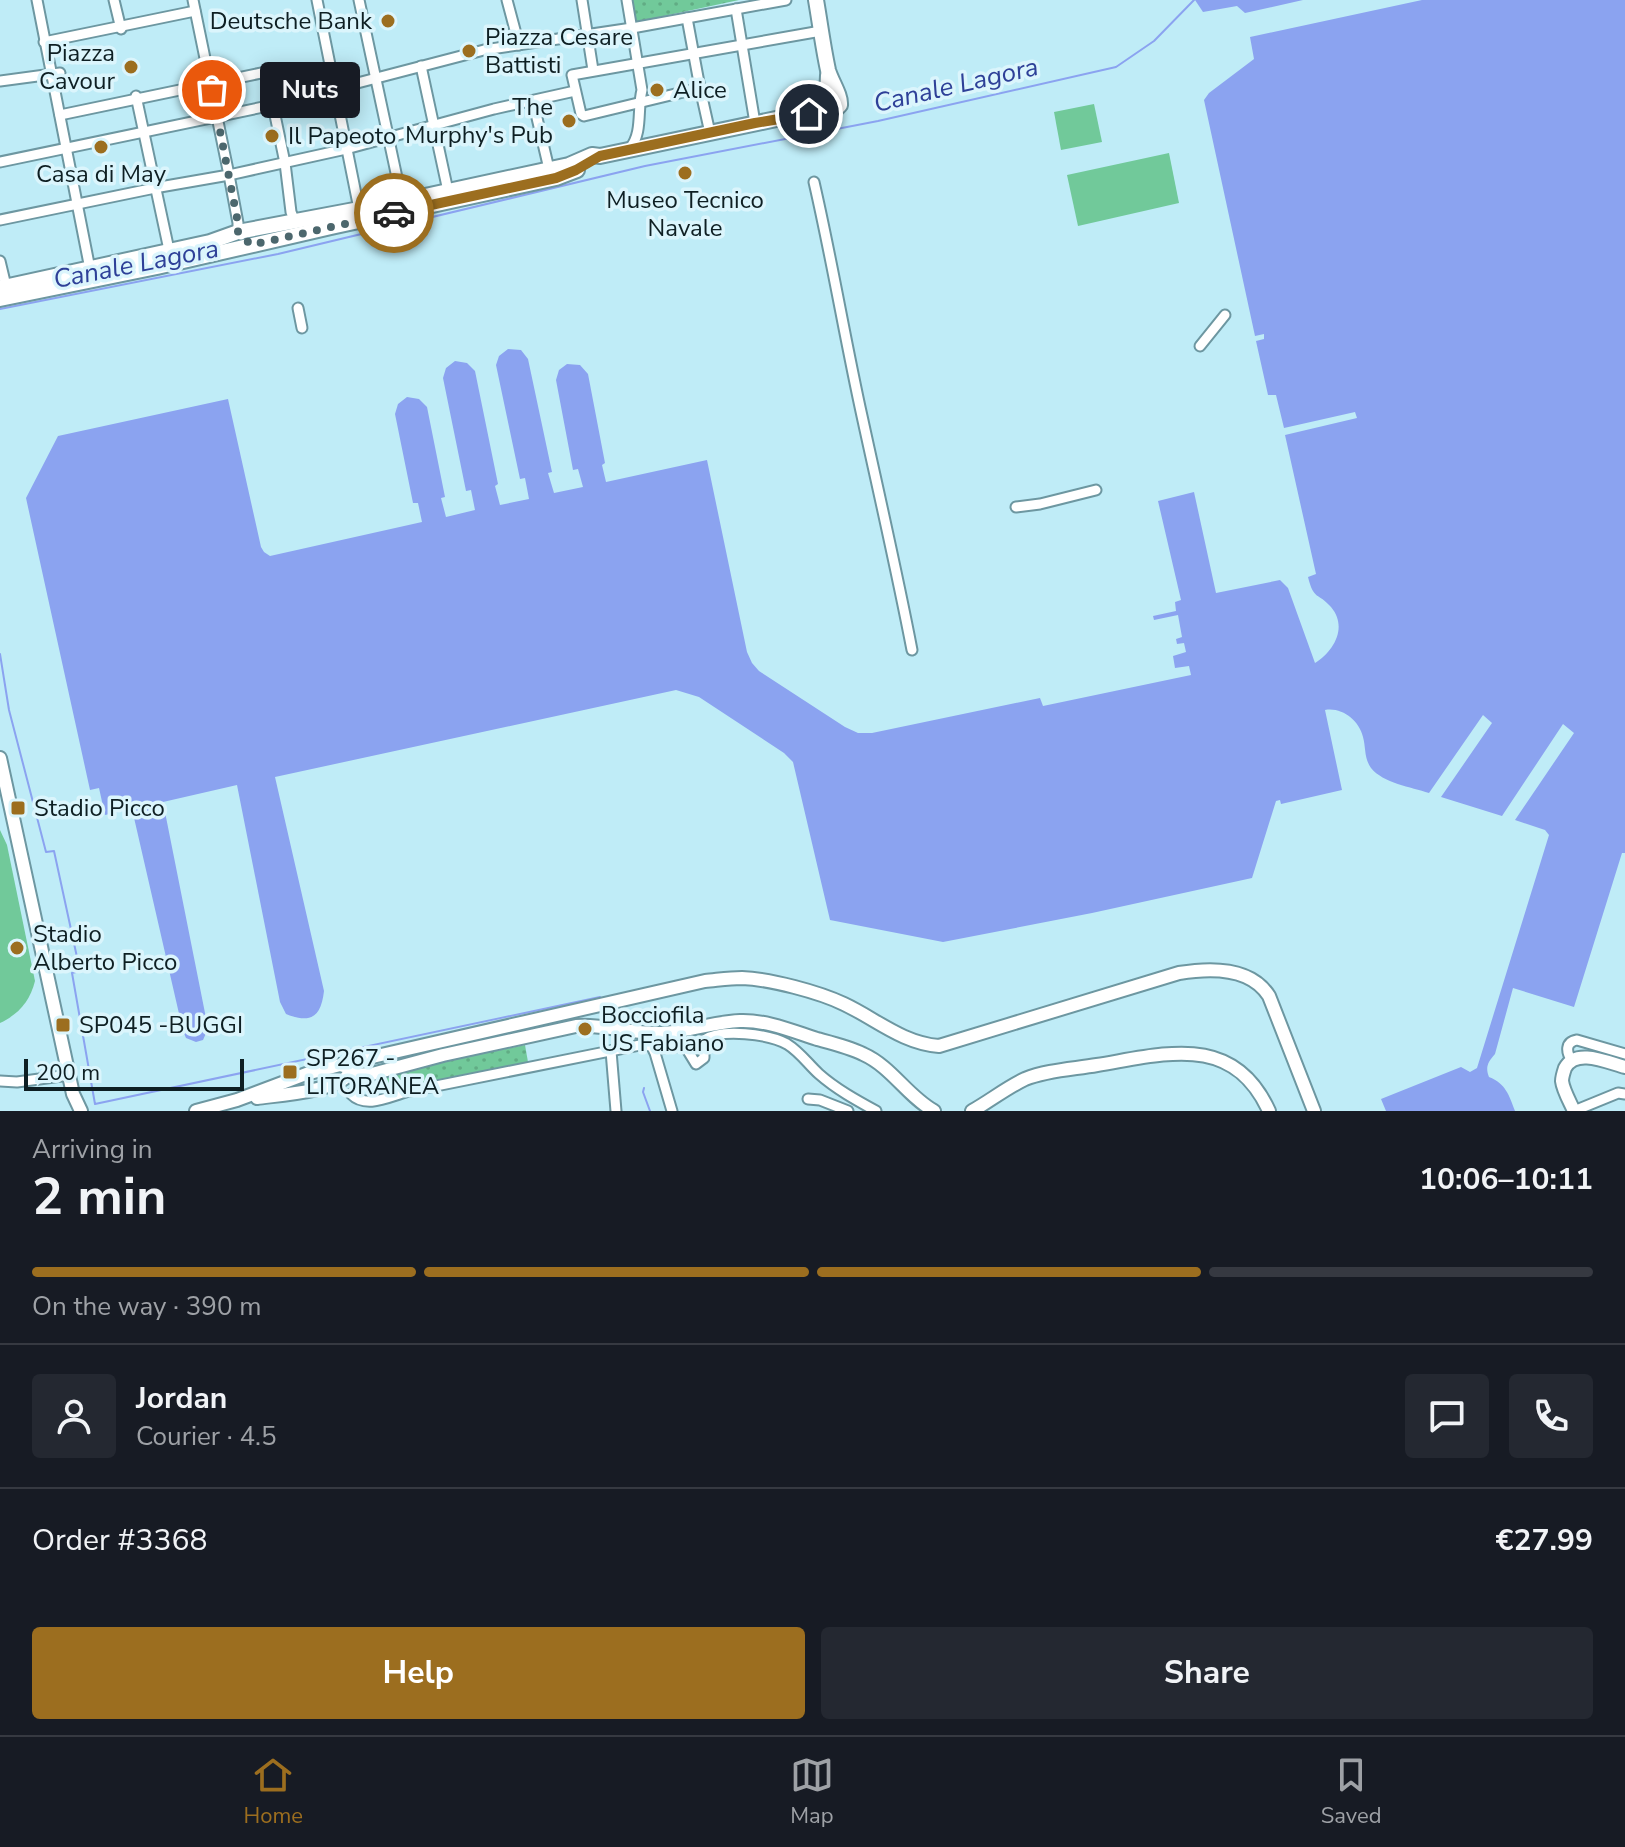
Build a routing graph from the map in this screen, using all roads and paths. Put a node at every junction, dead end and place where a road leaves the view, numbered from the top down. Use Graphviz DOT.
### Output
graph roads {
  1 [pos="37,0"];
  2 [pos="114,0"];
  3 [pos="193,0"];
  4 [pos="317,0"];
  5 [pos="359,0"];
  6 [pos="507,0"];
  7 [pos="582,0"];
  8 [pos="627,0"];
  9 [pos="786,0"];
  10 [pos="816,0"];
  11 [pos="736,9"];
  12 [pos="195,11"];
  13 [pos="687,18"];
  14 [pos="120,28"];
  15 [pos="632,28"];
  16 [pos="821,31"];
  17 [pos="587,35"];
  18 [pos="44,42"];
  19 [pos="741,44"];
  20 [pos="519,45"];
  21 [pos="694,53"];
  22 [pos="638,62"];
  23 [pos="421,66"];
  24 [pos="593,70"];
  25 [pos="56,74"];
  26 [pos="375,78"];
  27 [pos="0,81"];
  28 [pos="211,83"];
  29 [pos="700,88"];
  30 [pos="334,89"];
  31 [pos="575,91"];
  32 [pos="136,97"];
  33 [pos="533,101"];
  34 [pos="639,103"];
  35 [pos="273,105"];
  36 [pos="60,115"];
  37 [pos="217,116"];
  38 [pos="639,116"];
  39 [pos="755,123"];
  40 [pos="434,126"];
  41 [pos="144,132"];
  42 [pos="710,133"];
  43 [pos="389,138"];
  44 [pos="649,146"];
  45 [pos="67,148"];
  46 [pos="346,149"];
  47 [pos="630,149"];
  48 [pos="600,156"];
  49 [pos="0,162"];
  50 [pos="285,163"];
  51 [pos="549,169"];
  52 [pos="229,175"];
  53 [pos="814,182"];
  54 [pos="155,188"];
  55 [pos="448,191"];
  56 [pos="402,201"];
  57 [pos="78,204"];
  58 [pos="359,209"];
  59 [pos="0,220"];
  60 [pos="295,222"];
  61 [pos="238,232"];
  62 [pos="251,245"];
  63 [pos="169,250"];
  64 [pos="0,261"];
  65 [pos="90,269"];
  66 [pos="2,291"];
  67 [pos="298,308"];
  68 [pos="1225,315"];
  69 [pos="302,328"];
  70 [pos="1200,346"];
  71 [pos="1096,490"];
  72 [pos="1016,507"];
  73 [pos="912,650"];
  74 [pos="0,758"];
  75 [pos="651,1033"];
  76 [pos="611,1051"];
  77 [pos="1625,1054"];
  78 [pos="1572,1061"];
  79 [pos="1625,1067"];
  80 [pos="69,1075"];
  81 [pos="345,1079"];
  82 [pos="0,1081"];
  83 [pos="1625,1094"];
  84 [pos="808,1099"];
  85 [pos="377,1106"];
  86 [pos="81,1111"];
  87 [pos="196,1111"];
  88 [pos="616,1111"];
  89 [pos="672,1111"];
  90 [pos="848,1111"];
  91 [pos="876,1111"];
  92 [pos="934,1111"];
  93 [pos="972,1111"];
  94 [pos="1269,1111"];
  95 [pos="1314,1111"];
  96 [pos="1574,1111"];
  1 -- 18 [label="street"];
  2 -- 14 [label="street"];
  3 -- 12 [label="street"];
  4 -- 30 [label="street"];
  5 -- 26 [label="street"];
  6 -- 20 [label="street"];
  7 -- 17 [label="street"];
  8 -- 15 [label="street"];
  9 -- 11 [label="street"];
  10 -- 16 [label="main road"];
  11 -- 13 [label="street"];
  11 -- 19 [label="street"];
  12 -- 14 [label="street"];
  12 -- 28 [label="street"];
  13 -- 15 [label="street"];
  13 -- 21 [label="street"];
  14 -- 18 [label="street"];
  15 -- 17 [label="street"];
  15 -- 22 [label="street"];
  16 -- 19 [label="street"];
  16 -- 39 [label="main road"];
  17 -- 20 [label="street"];
  17 -- 24 [label="street"];
  18 -- 25 [label="street"];
  19 -- 21 [label="street"];
  19 -- 39 [label="street"];
  20 -- 23 [label="street"];
  21 -- 22 [label="street"];
  21 -- 29 [label="street"];
  22 -- 24 [label="street"];
  22 -- 34 [label="street"];
  23 -- 26 [label="street"];
  23 -- 40 [label="street"];
  24 -- 31 [label="street"];
  25 -- 27 [label="street"];
  25 -- 36 [label="street"];
  26 -- 30 [label="street"];
  26 -- 43 [label="street"];
  28 -- 32 [label="street"];
  28 -- 35 [label="street"];
  28 -- 37 [label="street"];
  29 -- 34 [label="street"];
  29 -- 42 [label="street"];
  30 -- 35 [label="street"];
  30 -- 46 [label="street"];
  31 -- 33 [label="street"];
  31 -- 34 [label="street"];
  32 -- 36 [label="street"];
  32 -- 41 [label="street"];
  33 -- 40 [label="street"];
  33 -- 51 [label="street"];
  34 -- 38 [label="street"];
  35 -- 37 [label="street"];
  35 -- 50 [label="street"];
  36 -- 45 [label="street"];
  37 -- 41 [label="street"];
  37 -- 52 [label="street"];
  38 -- 44 [label="street"];
  38 -- 47 [label="street"];
  39 -- 42 [label="main road"];
  40 -- 43 [label="street"];
  40 -- 55 [label="street"];
  41 -- 45 [label="street"];
  41 -- 54 [label="street"];
  42 -- 44 [label="main road"];
  43 -- 46 [label="street"];
  43 -- 56 [label="street"];
  44 -- 47 [label="main road"];
  45 -- 49 [label="street"];
  45 -- 57 [label="street"];
  46 -- 50 [label="street"];
  46 -- 58 [label="street"];
  47 -- 48 [label="main road"];
  48 -- 51 [label="main road"];
  48 -- 62 [label="main road"];
  50 -- 52 [label="street"];
  50 -- 60 [label="street"];
  51 -- 55 [label="main road"];
  52 -- 54 [label="street"];
  52 -- 61 [label="street"];
  53 -- 73 [label="street"];
  54 -- 57 [label="street"];
  54 -- 63 [label="street"];
  55 -- 56 [label="main road"];
  56 -- 58 [label="main road"];
  57 -- 59 [label="street"];
  57 -- 65 [label="street"];
  58 -- 60 [label="main road"];
  60 -- 61 [label="main road"];
  61 -- 62 [label="street"];
  61 -- 63 [label="main road"];
  62 -- 66 [label="main road"];
  63 -- 65 [label="main road"];
  64 -- 66 [label="street"];
  65 -- 66 [label="main road"];
  67 -- 69 [label="street"];
  68 -- 70 [label="street"];
  71 -- 72 [label="street"];
  74 -- 80 [label="main road"];
  75 -- 81 [label="main road"];
  75 -- 91 [label="street"];
  75 -- 92 [label="main road"];
  76 -- 85 [label="street"];
  76 -- 88 [label="street"];
  76 -- 89 [label="street"];
  77 -- 78 [label="street"];
  78 -- 79 [label="main road"];
  78 -- 96 [label="main road"];
  80 -- 82 [label="street"];
  80 -- 86 [label="main road"];
  81 -- 85 [label="street"];
  81 -- 87 [label="main road"];
  81 -- 95 [label="main road"];
  83 -- 96 [label="street"];
  84 -- 90 [label="street"];
  93 -- 94 [label="main road"];
}
